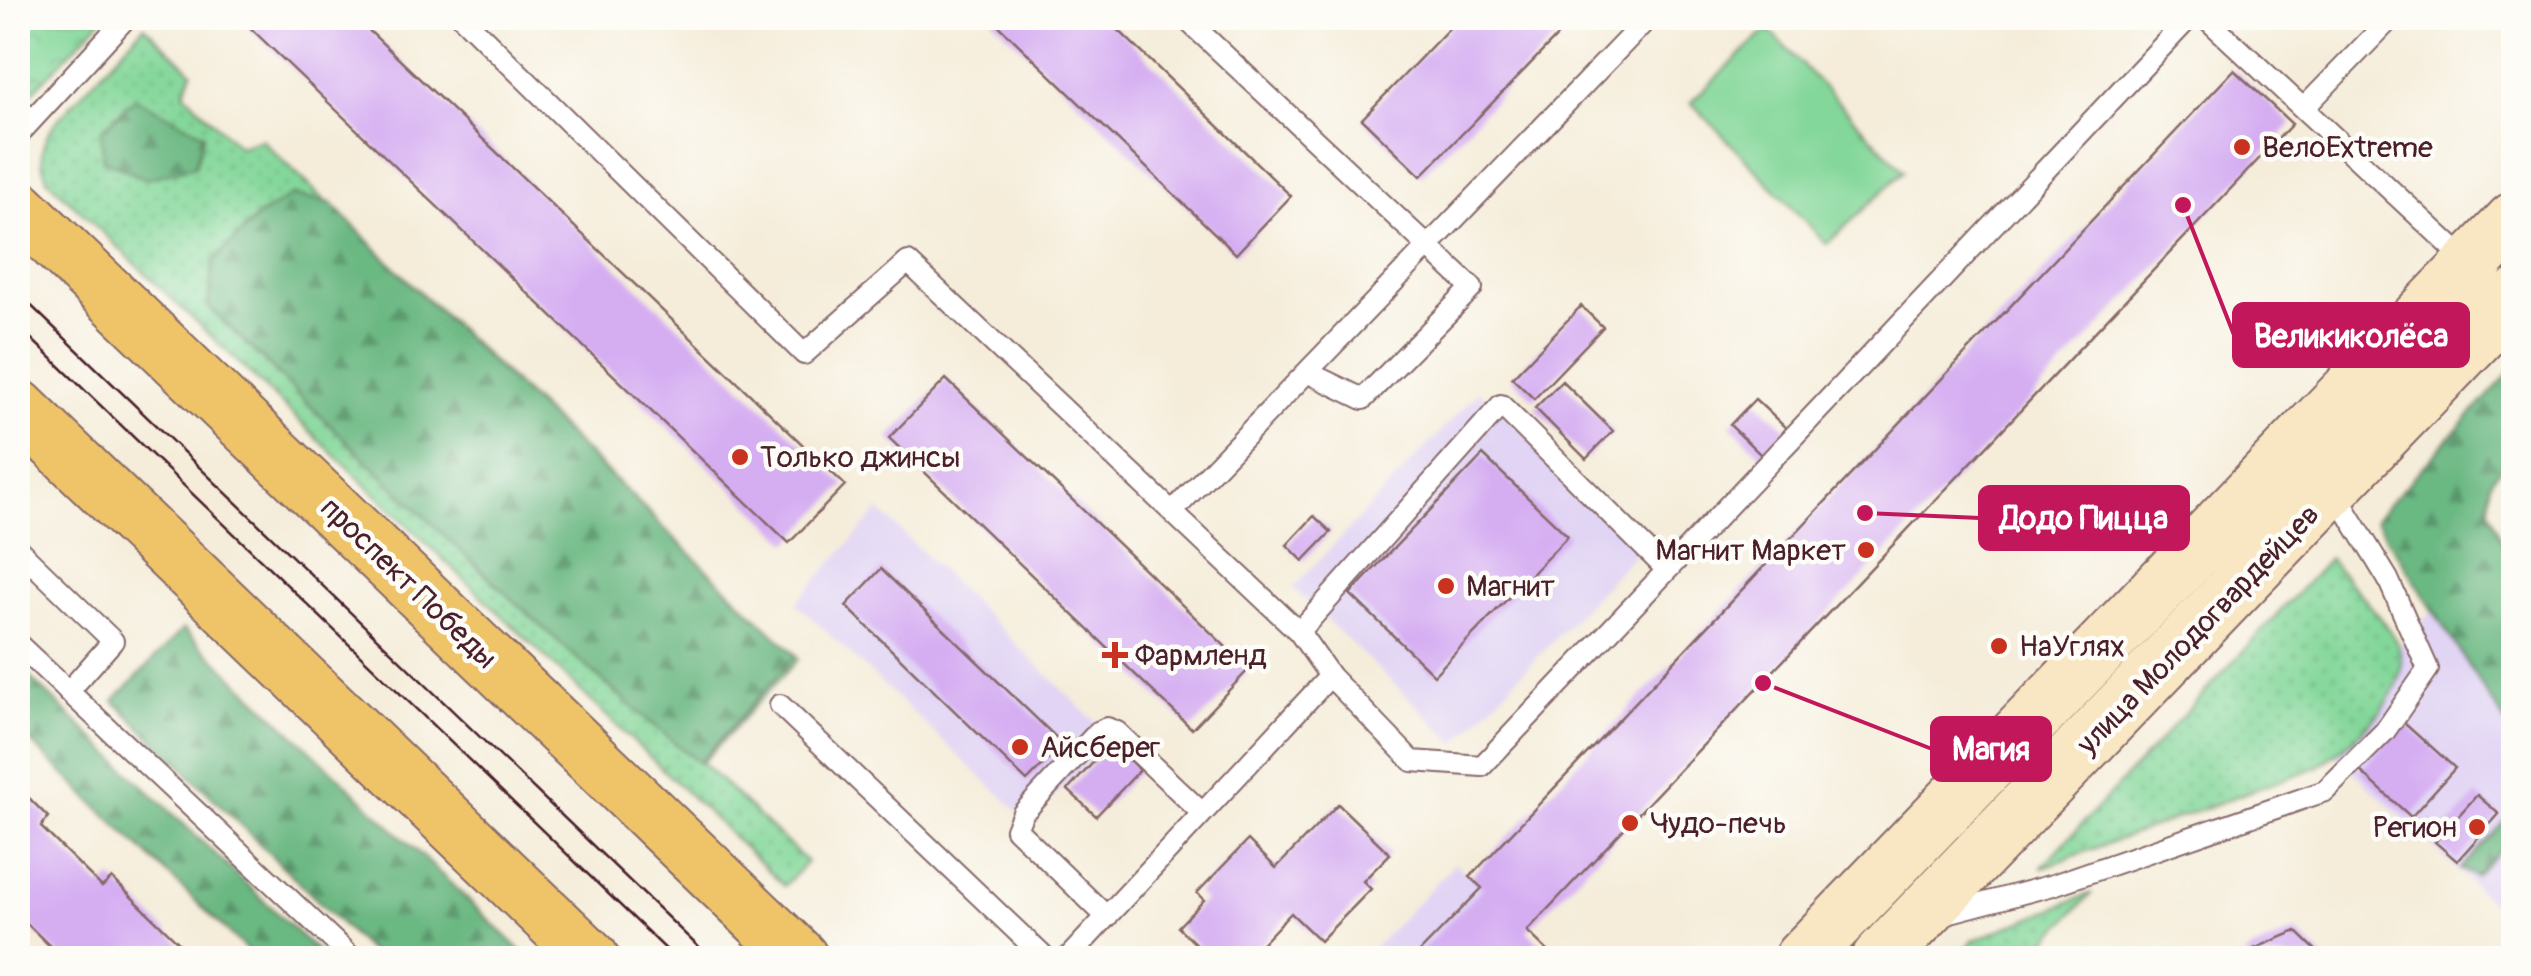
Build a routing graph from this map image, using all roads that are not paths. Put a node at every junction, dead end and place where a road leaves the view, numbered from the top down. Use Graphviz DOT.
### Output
graph roads {
  1 [pos="126,18"];
  2 [pos="463,18"];
  3 [pos="1184,18"];
  4 [pos="1648,18"];
  5 [pos="2188,18"];
  6 [pos="2206,18"];
  7 [pos="2391,18"];
  8 [pos="2304,108"];
  9 [pos="18,134"];
  10 [pos="18,207"];
  11 [pos="2514,220"];
  12 [pos="1428,247"];
  13 [pos="2471,264"];
  14 [pos="2514,298"];
  15 [pos="1309,373"];
  16 [pos="18,407"];
  17 [pos="2332,489"];
  18 [pos="1172,511"];
  19 [pos="18,550"];
  20 [pos="1667,570"];
  21 [pos="1299,632"];
  22 [pos="18,644"];
  23 [pos="1330,676"];
  24 [pos="68,692"];
  25 [pos="780,705"];
  26 [pos="1202,812"];
  27 [pos="1107,917"];
  28 [pos="1894,947"];
  29 [pos="352,958"];
  30 [pos="591,958"];
  31 [pos="800,958"];
  32 [pos="1045,958"];
  33 [pos="1068,958"];
  34 [pos="1802,958"];
  1 -- 9 [label="lane"];
  2 -- 18 [label="lane"];
  3 -- 12 [label="lane"];
  4 -- 12 [label="lane"];
  5 -- 20 [label="lane"];
  6 -- 8 [label="lane"];
  7 -- 8 [label="lane"];
  8 -- 13 [label="lane"];
  10 -- 31 [label="main road, проспект Победы"];
  11 -- 13 [label="main road, улица Молодогвардейцев"];
  12 -- 15 [label="lane"];
  12 -- 15 [label="lane"];
  13 -- 34 [label="main road, улица Молодогвардейцев"];
  14 -- 17 [label="main road, улица Молодогвардейцев"];
  15 -- 18 [label="lane"];
  16 -- 30 [label="main road"];
  17 -- 28 [label="main road, улица Молодогвардейцев"];
  17 -- 28 [label="lane"];
  18 -- 21 [label="lane"];
  19 -- 24 [label="lane"];
  20 -- 21 [label="lane"];
  20 -- 23 [label="lane"];
  21 -- 23 [label="lane"];
  22 -- 24 [label="lane"];
  23 -- 26 [label="lane"];
  24 -- 29 [label="lane"];
  25 -- 32 [label="lane"];
  26 -- 27 [label="lane"];
  26 -- 27 [label="lane"];
  27 -- 33 [label="lane"];
}
